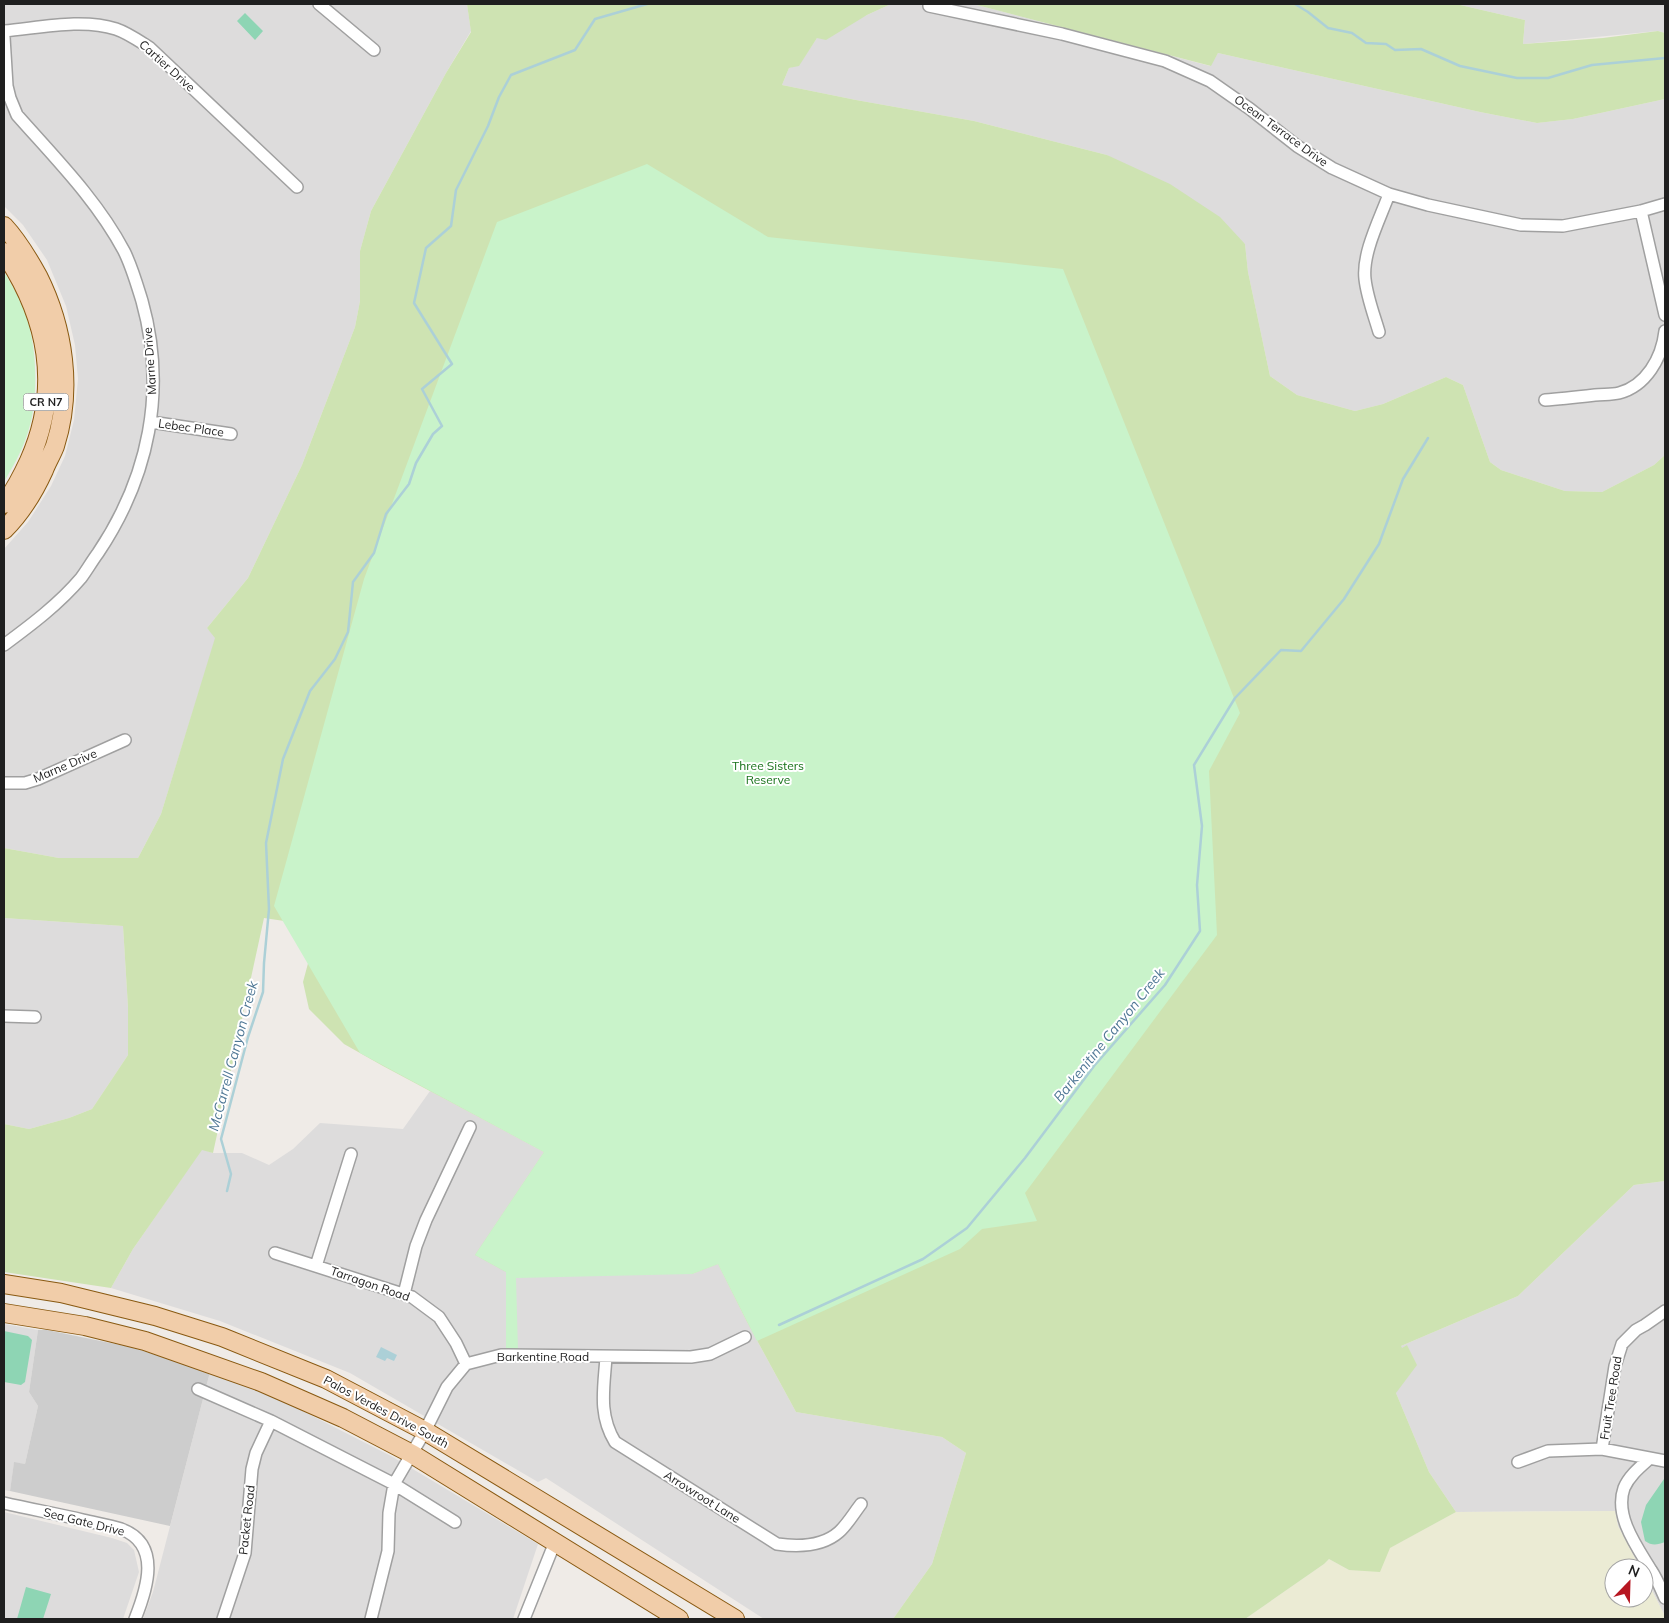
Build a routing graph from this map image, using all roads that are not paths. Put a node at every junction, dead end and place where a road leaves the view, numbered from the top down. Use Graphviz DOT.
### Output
graph roads {
  1 [pos="319,4"];
  2 [pos="929,6"];
  3 [pos="4,31"];
  4 [pos="4,37"];
  5 [pos="374,50"];
  6 [pos="297,187"];
  7 [pos="1389,194"];
  8 [pos="1665,204"];
  9 [pos="1641,211"];
  10 [pos="4,226"];
  11 [pos="4,252"];
  12 [pos="27,294"];
  13 [pos="1665,314"];
  14 [pos="1665,331"];
  15 [pos="1379,332"];
  16 [pos="61,347"];
  17 [pos="1544,400"];
  18 [pos="151,422"];
  19 [pos="231,434"];
  20 [pos="4,504"];
  21 [pos="4,530"];
  22 [pos="4,645"];
  23 [pos="125,740"];
  24 [pos="4,783"];
  25 [pos="4,1016"];
  26 [pos="35,1017"];
  27 [pos="470,1127"];
  28 [pos="351,1154"];
  29 [pos="275,1253"];
  30 [pos="316,1266"];
  31 [pos="4,1284"];
  32 [pos="404,1294"];
  33 [pos="119,1307"];
  34 [pos="1665,1311"];
  35 [pos="4,1313"];
  36 [pos="45,1320"];
  37 [pos="745,1337"];
  38 [pos="606,1357"];
  39 [pos="466,1364"];
  40 [pos="198,1388"];
  41 [pos="271,1421"];
  42 [pos="425,1431"];
  43 [pos="1602,1449"];
  44 [pos="412,1454"];
  45 [pos="1649,1458"];
  46 [pos="1665,1461"];
  47 [pos="1518,1462"];
  48 [pos="394,1484"];
  49 [pos="4,1503"];
  50 [pos="861,1504"];
  51 [pos="455,1522"];
  52 [pos="555,1542"];
  53 [pos="1665,1598"];
  54 [pos="135,1619"];
  55 [pos="223,1619"];
  56 [pos="371,1619"];
  57 [pos="524,1619"];
  58 [pos="679,1619"];
  59 [pos="735,1619"];
  1 -- 5 [label="street"];
  2 -- 7 [label="street, Ocean Terrace Drive"];
  3 -- 6 [label="street, Cartier Drive"];
  4 -- 18 [label="street, Marne Drive"];
  7 -- 9 [label="street, Ocean Terrace Drive"];
  7 -- 15 [label="street"];
  8 -- 9 [label="street, Ocean Terrace Drive"];
  9 -- 13 [label="street"];
  10 -- 16 [label="main road, CR N7"];
  11 -- 12 [label="main road, CR N7"];
  12 -- 16 [label="main road"];
  12 -- 20 [label="main road, CR N7"];
  14 -- 17 [label="street"];
  16 -- 21 [label="main road, CR N7"];
  18 -- 19 [label="street, Lebec Place"];
  18 -- 22 [label="street, Marne Drive"];
  23 -- 24 [label="street, Marne Drive"];
  25 -- 26 [label="street"];
  27 -- 32 [label="street"];
  28 -- 30 [label="street"];
  29 -- 30 [label="street, Tarragon Road"];
  30 -- 32 [label="street, Tarragon Road"];
  31 -- 33 [label="main road, Palos Verdes Drive South"];
  32 -- 39 [label="street, Tarragon Road"];
  33 -- 36 [label="main road"];
  33 -- 42 [label="main road, Palos Verdes Drive South"];
  34 -- 43 [label="street, Fruit Tree Road"];
  35 -- 36 [label="main road, Palos Verdes Drive South"];
  36 -- 44 [label="main road, Palos Verdes Drive South"];
  37 -- 38 [label="street, Barkentine Road"];
  38 -- 39 [label="street, Barkentine Road"];
  38 -- 50 [label="street, Arrowroot Lane"];
  39 -- 42 [label="street"];
  40 -- 41 [label="street"];
  41 -- 48 [label="street"];
  41 -- 55 [label="street, Packet Road"];
  42 -- 44 [label="street"];
  42 -- 59 [label="main road, Palos Verdes Drive South"];
  43 -- 45 [label="street"];
  43 -- 47 [label="street"];
  44 -- 48 [label="street"];
  44 -- 52 [label="main road, Palos Verdes Drive South"];
  45 -- 46 [label="street"];
  45 -- 53 [label="street"];
  48 -- 51 [label="street"];
  48 -- 56 [label="street"];
  49 -- 54 [label="street, Sea Gate Drive"];
  52 -- 57 [label="street"];
  52 -- 58 [label="main road, Palos Verdes Drive South"];
}
